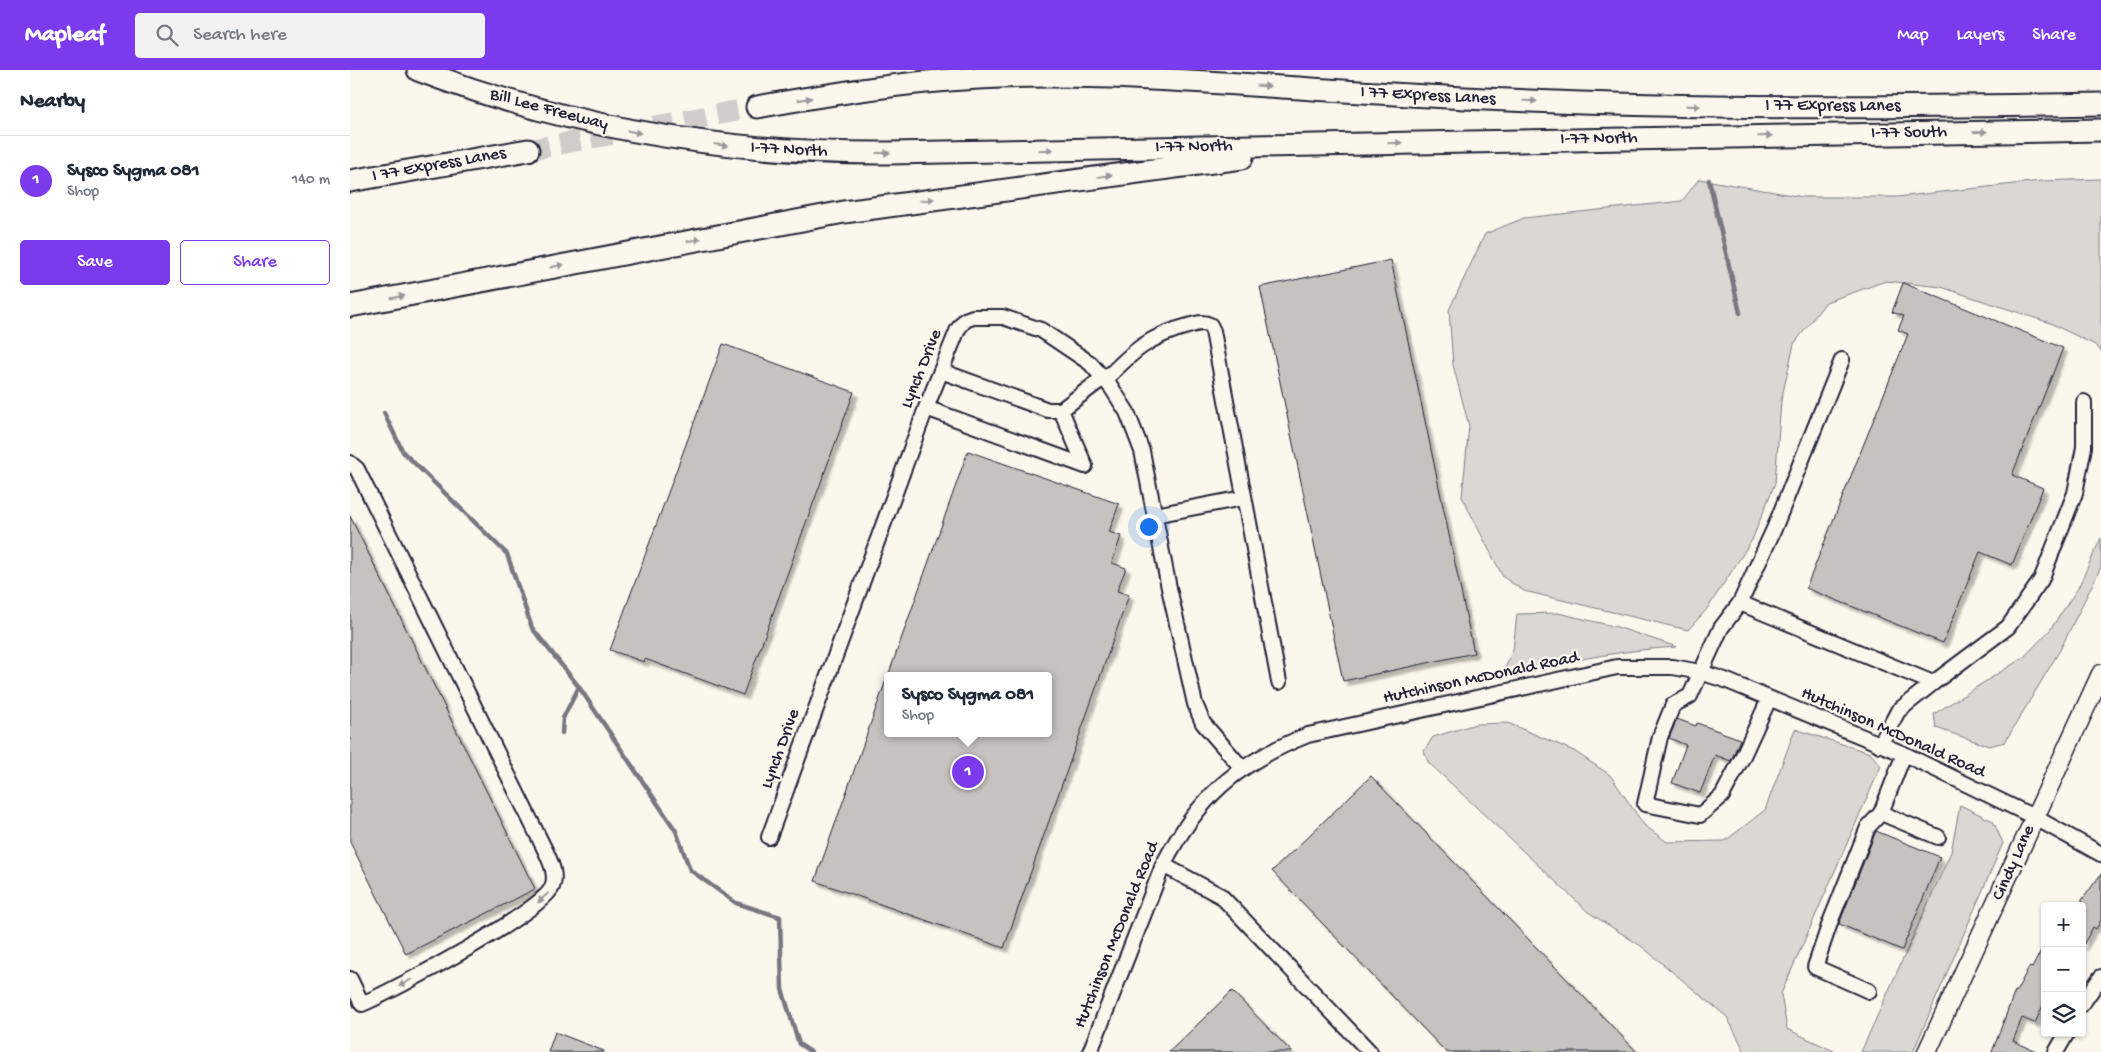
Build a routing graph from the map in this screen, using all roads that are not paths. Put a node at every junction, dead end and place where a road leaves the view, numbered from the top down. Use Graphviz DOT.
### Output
graph roads {
  1 [pos="423,72"];
  2 [pos="2101,104"];
  3 [pos="757,107"];
  4 [pos="2101,130"];
  5 [pos="1716,137"];
  6 [pos="673,139"];
  7 [pos="1346,144"];
  8 [pos="528,150"];
  9 [pos="350,181"];
  10 [pos="350,306"];
  11 [pos="1842,360"];
  12 [pos="941,371"];
  13 [pos="1104,379"];
  14 [pos="2084,402"];
  15 [pos="926,408"];
  16 [pos="1061,410"];
  17 [pos="350,463"];
  18 [pos="1243,498"];
  19 [pos="1155,515"];
  20 [pos="1740,603"];
  21 [pos="1700,672"];
  22 [pos="2101,674"];
  23 [pos="1279,682"];
  24 [pos="1933,683"];
  25 [pos="1770,699"];
  26 [pos="1880,744"];
  27 [pos="1904,754"];
  28 [pos="1242,768"];
  29 [pos="1881,813"];
  30 [pos="2034,817"];
  31 [pos="769,837"];
  32 [pos="1938,838"];
  33 [pos="2101,854"];
  34 [pos="1163,865"];
  35 [pos="2101,977"];
  36 [pos="350,979"];
  37 [pos="1869,991"];
  38 [pos="2086,998"];
  39 [pos="2065,1037"];
  40 [pos="1090,1052"];
  41 [pos="1370,1052"];
  42 [pos="1927,1052"];
  43 [pos="2056,1052"];
  1 -- 6 [label="highway, Bill Lee Freeway, one-way"];
  3 -- 2 [label="highway, I 77 Express Lanes, one-way"];
  5 -- 4 [label="highway, I-77 South, one-way"];
  7 -- 5 [label="highway, I-77 North, one-way"];
  6 -- 7 [label="highway, I-77 North, one-way"];
  10 -- 7 [label="highway, one-way"];
  8 -- 9 [label="highway, I 77 Express Lanes"];
  11 -- 20 [label="street"];
  12 -- 13 [label="street, Lynch Drive"];
  12 -- 15 [label="street, Lynch Drive"];
  12 -- 16 [label="street"];
  13 -- 16 [label="street"];
  13 -- 18 [label="street"];
  13 -- 19 [label="street, Lynch Drive"];
  14 -- 24 [label="street"];
  15 -- 16 [label="street"];
  15 -- 31 [label="street, Lynch Drive"];
  17 -- 36 [label="street, one-way"];
  18 -- 19 [label="street"];
  18 -- 23 [label="street"];
  19 -- 28 [label="street, Lynch Drive"];
  20 -- 21 [label="street"];
  20 -- 24 [label="street"];
  21 -- 25 [label="street, Hutchinson McDonald Road"];
  21 -- 25 [label="street"];
  21 -- 28 [label="street, Hutchinson McDonald Road"];
  22 -- 30 [label="main road, Cindy Lane"];
  24 -- 26 [label="street"];
  25 -- 26 [label="street, Hutchinson McDonald Road"];
  26 -- 27 [label="street, Hutchinson McDonald Road"];
  27 -- 29 [label="street"];
  27 -- 30 [label="street, Hutchinson McDonald Road"];
  28 -- 34 [label="street, Hutchinson McDonald Road"];
  29 -- 32 [label="street"];
  29 -- 37 [label="street"];
  30 -- 33 [label="street, Hutchinson McDonald Road"];
  30 -- 42 [label="main road, Cindy Lane"];
  34 -- 40 [label="street, Hutchinson McDonald Road"];
  34 -- 41 [label="street"];
  35 -- 38 [label="street"];
  39 -- 43 [label="street"];
}
